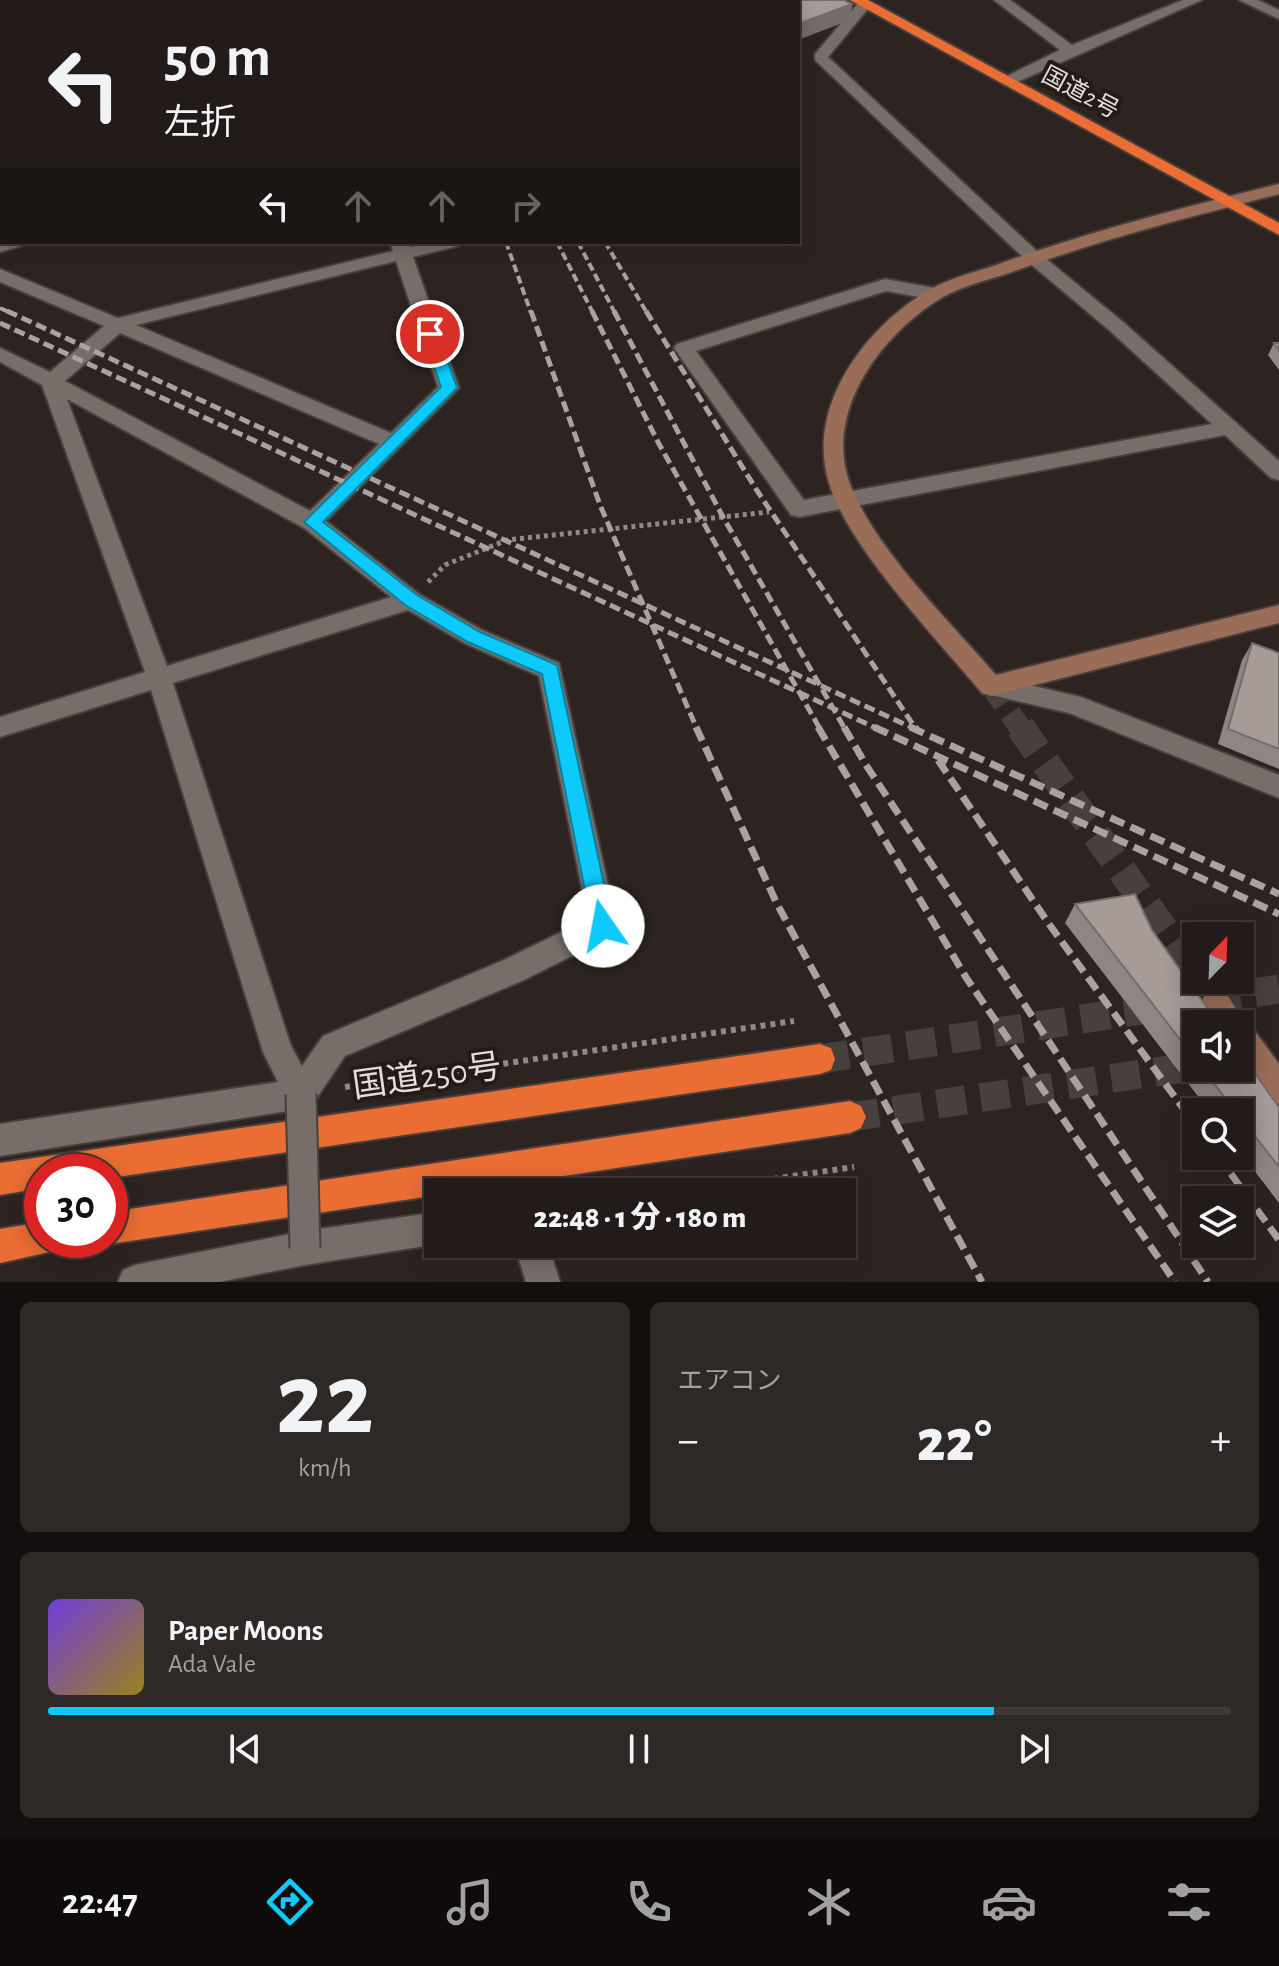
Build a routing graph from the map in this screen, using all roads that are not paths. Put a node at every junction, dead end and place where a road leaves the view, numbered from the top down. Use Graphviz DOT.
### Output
graph roads {
  1 [pos="1195,0"];
  2 [pos="1246,0"];
  3 [pos="1007,1"];
  4 [pos="861,2"];
  5 [pos="1279,15"];
  6 [pos="1071,51"];
  7 [pos="1008,81"];
  8 [pos="1279,189"];
  9 [pos="1230,201"];
  10 [pos="1279,230"];
  11 [pos="435,244"];
  12 [pos="400,248"];
  13 [pos="1033,257"];
  14 [pos="0,275"];
  15 [pos="935,294"];
  16 [pos="118,324"];
  17 [pos="0,354"];
  18 [pos="51,382"];
  19 [pos="1227,428"];
  20 [pos="394,442"];
  21 [pos="1279,473"];
  22 [pos="847,502"];
  23 [pos="312,522"];
  24 [pos="411,600"];
  25 [pos="1279,614"];
  26 [pos="160,680"];
  27 [pos="991,686"];
  28 [pos="0,727"];
  29 [pos="1279,787"];
  30 [pos="1254,1055"];
  31 [pos="820,1059"];
  32 [pos="1279,1089"];
  33 [pos="301,1094"];
  34 [pos="850,1117"];
  35 [pos="0,1140"];
  36 [pos="128,1160"];
  37 [pos="24,1175"];
  38 [pos="0,1179"];
  39 [pos="128,1225"];
  40 [pos="424,1230"];
  41 [pos="24,1242"];
  42 [pos="0,1246"];
  43 [pos="305,1248"];
  44 [pos="535,1258"];
  45 [pos="135,1282"];
  46 [pos="543,1282"];
  1 -- 6 [label="street"];
  2 -- 5 [label="street"];
  3 -- 6 [label="street"];
  4 -- 7 [label="highway, 国道2号"];
  4 -- 13 [label="street"];
  6 -- 7 [label="street"];
  7 -- 9 [label="highway, 国道2号"];
  8 -- 9 [label="street"];
  9 -- 10 [label="highway, 国道2号"];
  9 -- 13 [label="street"];
  11 -- 12 [label="street"];
  12 -- 16 [label="street"];
  12 -- 20 [label="street"];
  13 -- 15 [label="street"];
  13 -- 19 [label="street"];
  14 -- 16 [label="street"];
  15 -- 22 [label="street"];
  15 -- 22 [label="street"];
  16 -- 18 [label="street"];
  16 -- 20 [label="street"];
  17 -- 18 [label="street"];
  18 -- 23 [label="street"];
  18 -- 26 [label="street"];
  19 -- 21 [label="street"];
  19 -- 22 [label="street"];
  20 -- 23 [label="street"];
  22 -- 27 [label="street"];
  23 -- 24 [label="street"];
  24 -- 26 [label="street"];
  24 -- 33 [label="street"];
  25 -- 27 [label="street"];
  26 -- 28 [label="street"];
  26 -- 33 [label="street"];
  27 -- 29 [label="street"];
  30 -- 32 [label="street"];
  31 -- 36 [label="highway, 国道250号"];
  33 -- 35 [label="street"];
  33 -- 43 [label="street, bridge"];
  34 -- 39 [label="highway"];
  37 -- 38 [label="highway, 国道250号"];
  40 -- 43 [label="street"];
  41 -- 42 [label="highway"];
  43 -- 45 [label="street"];
  44 -- 46 [label="street"];
}
